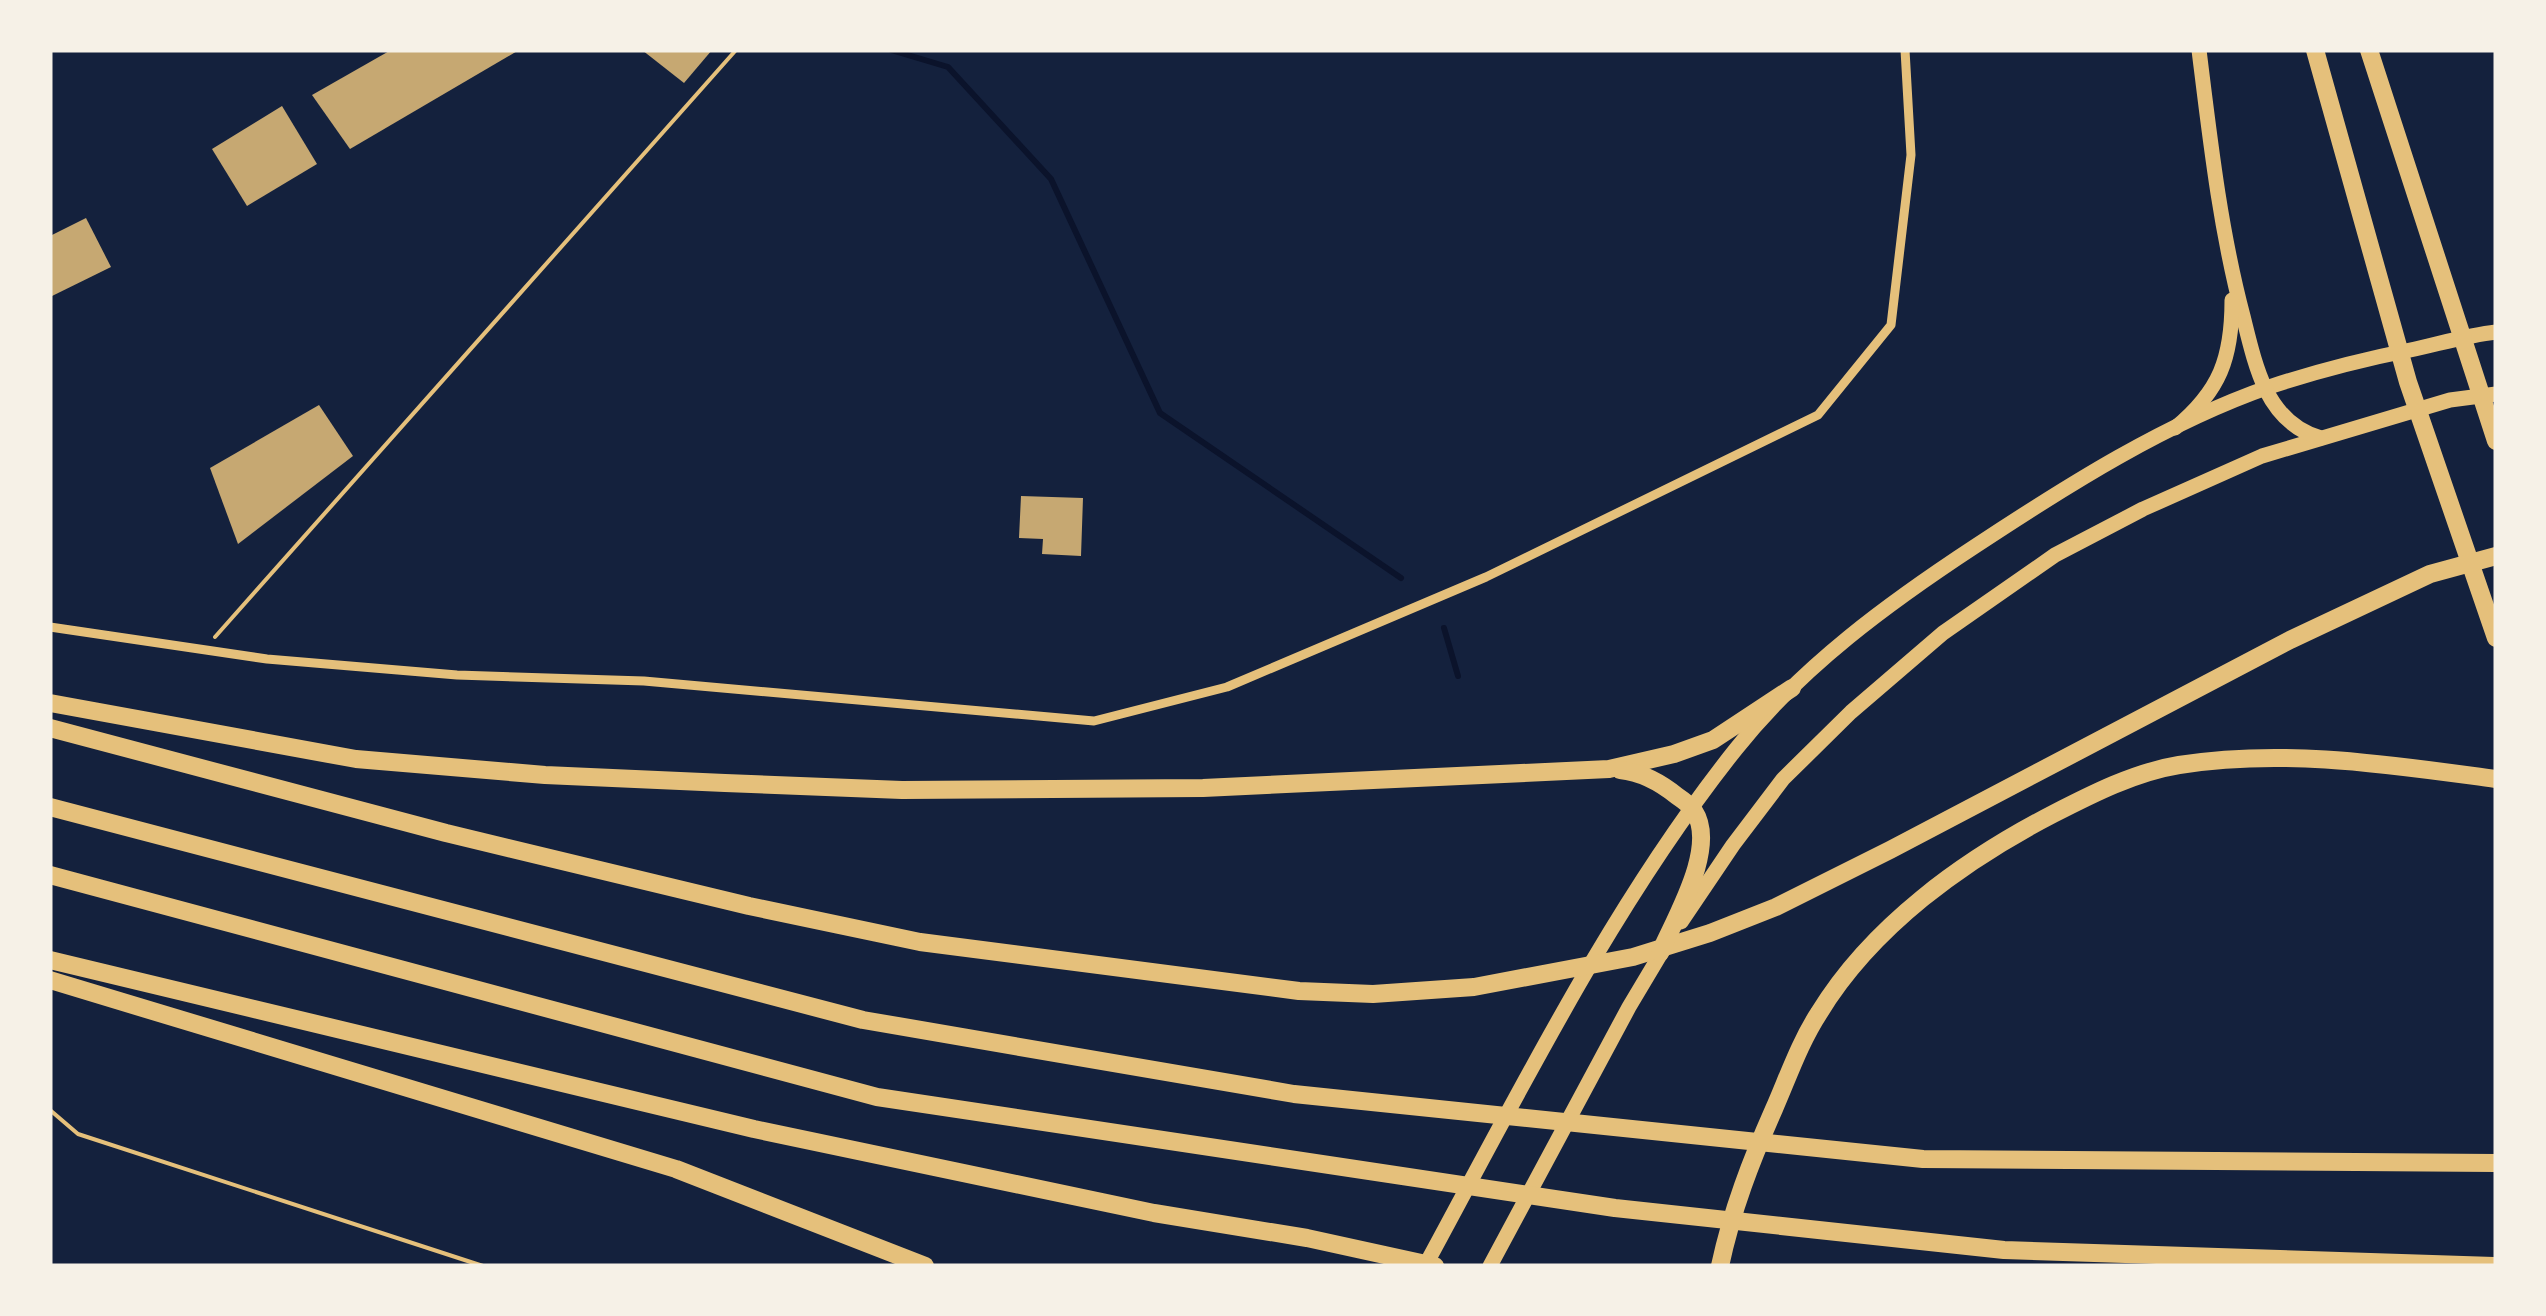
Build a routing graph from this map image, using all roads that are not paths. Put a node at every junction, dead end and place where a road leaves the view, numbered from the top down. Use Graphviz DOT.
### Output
graph roads {
  1 [pos="1904,50"];
  2 [pos="2199,50"];
  3 [pos="2314,50"];
  4 [pos="2369,50"];
  5 [pos="2232,276"];
  6 [pos="2496,332"];
  7 [pos="2265,388"];
  8 [pos="2496,394"];
  9 [pos="2175,428"];
  10 [pos="2321,438"];
  11 [pos="2496,441"];
  12 [pos="2496,556"];
  13 [pos="50,627"];
  14 [pos="2496,638"];
  15 [pos="1792,688"];
  16 [pos="50,703"];
  17 [pos="50,728"];
  18 [pos="1609,769"];
  19 [pos="2496,779"];
  20 [pos="50,808"];
  21 [pos="1693,808"];
  22 [pos="50,874"];
  23 [pos="1658,958"];
  24 [pos="50,960"];
  25 [pos="50,980"];
  26 [pos="2496,1163"];
  27 [pos="925,1266"];
  28 [pos="1425,1266"];
  29 [pos="1435,1266"];
  30 [pos="1490,1266"];
  31 [pos="1720,1266"];
  32 [pos="2494,1266"];
  1 -- 13 [label="street"];
  2 -- 5 [label="main road"];
  3 -- 14 [label="highway"];
  4 -- 11 [label="highway"];
  5 -- 7 [label="main road"];
  5 -- 9 [label="main road"];
  6 -- 7 [label="main road"];
  7 -- 9 [label="main road"];
  7 -- 10 [label="main road"];
  8 -- 10 [label="main road"];
  9 -- 15 [label="main road"];
  10 -- 23 [label="main road"];
  12 -- 17 [label="highway"];
  15 -- 18 [label="highway"];
  15 -- 21 [label="main road"];
  16 -- 18 [label="highway"];
  18 -- 21 [label="highway"];
  19 -- 31 [label="highway"];
  20 -- 26 [label="highway"];
  21 -- 23 [label="highway"];
  21 -- 28 [label="main road"];
  22 -- 32 [label="highway"];
  23 -- 30 [label="main road"];
  24 -- 29 [label="highway"];
  25 -- 27 [label="highway"];
}
